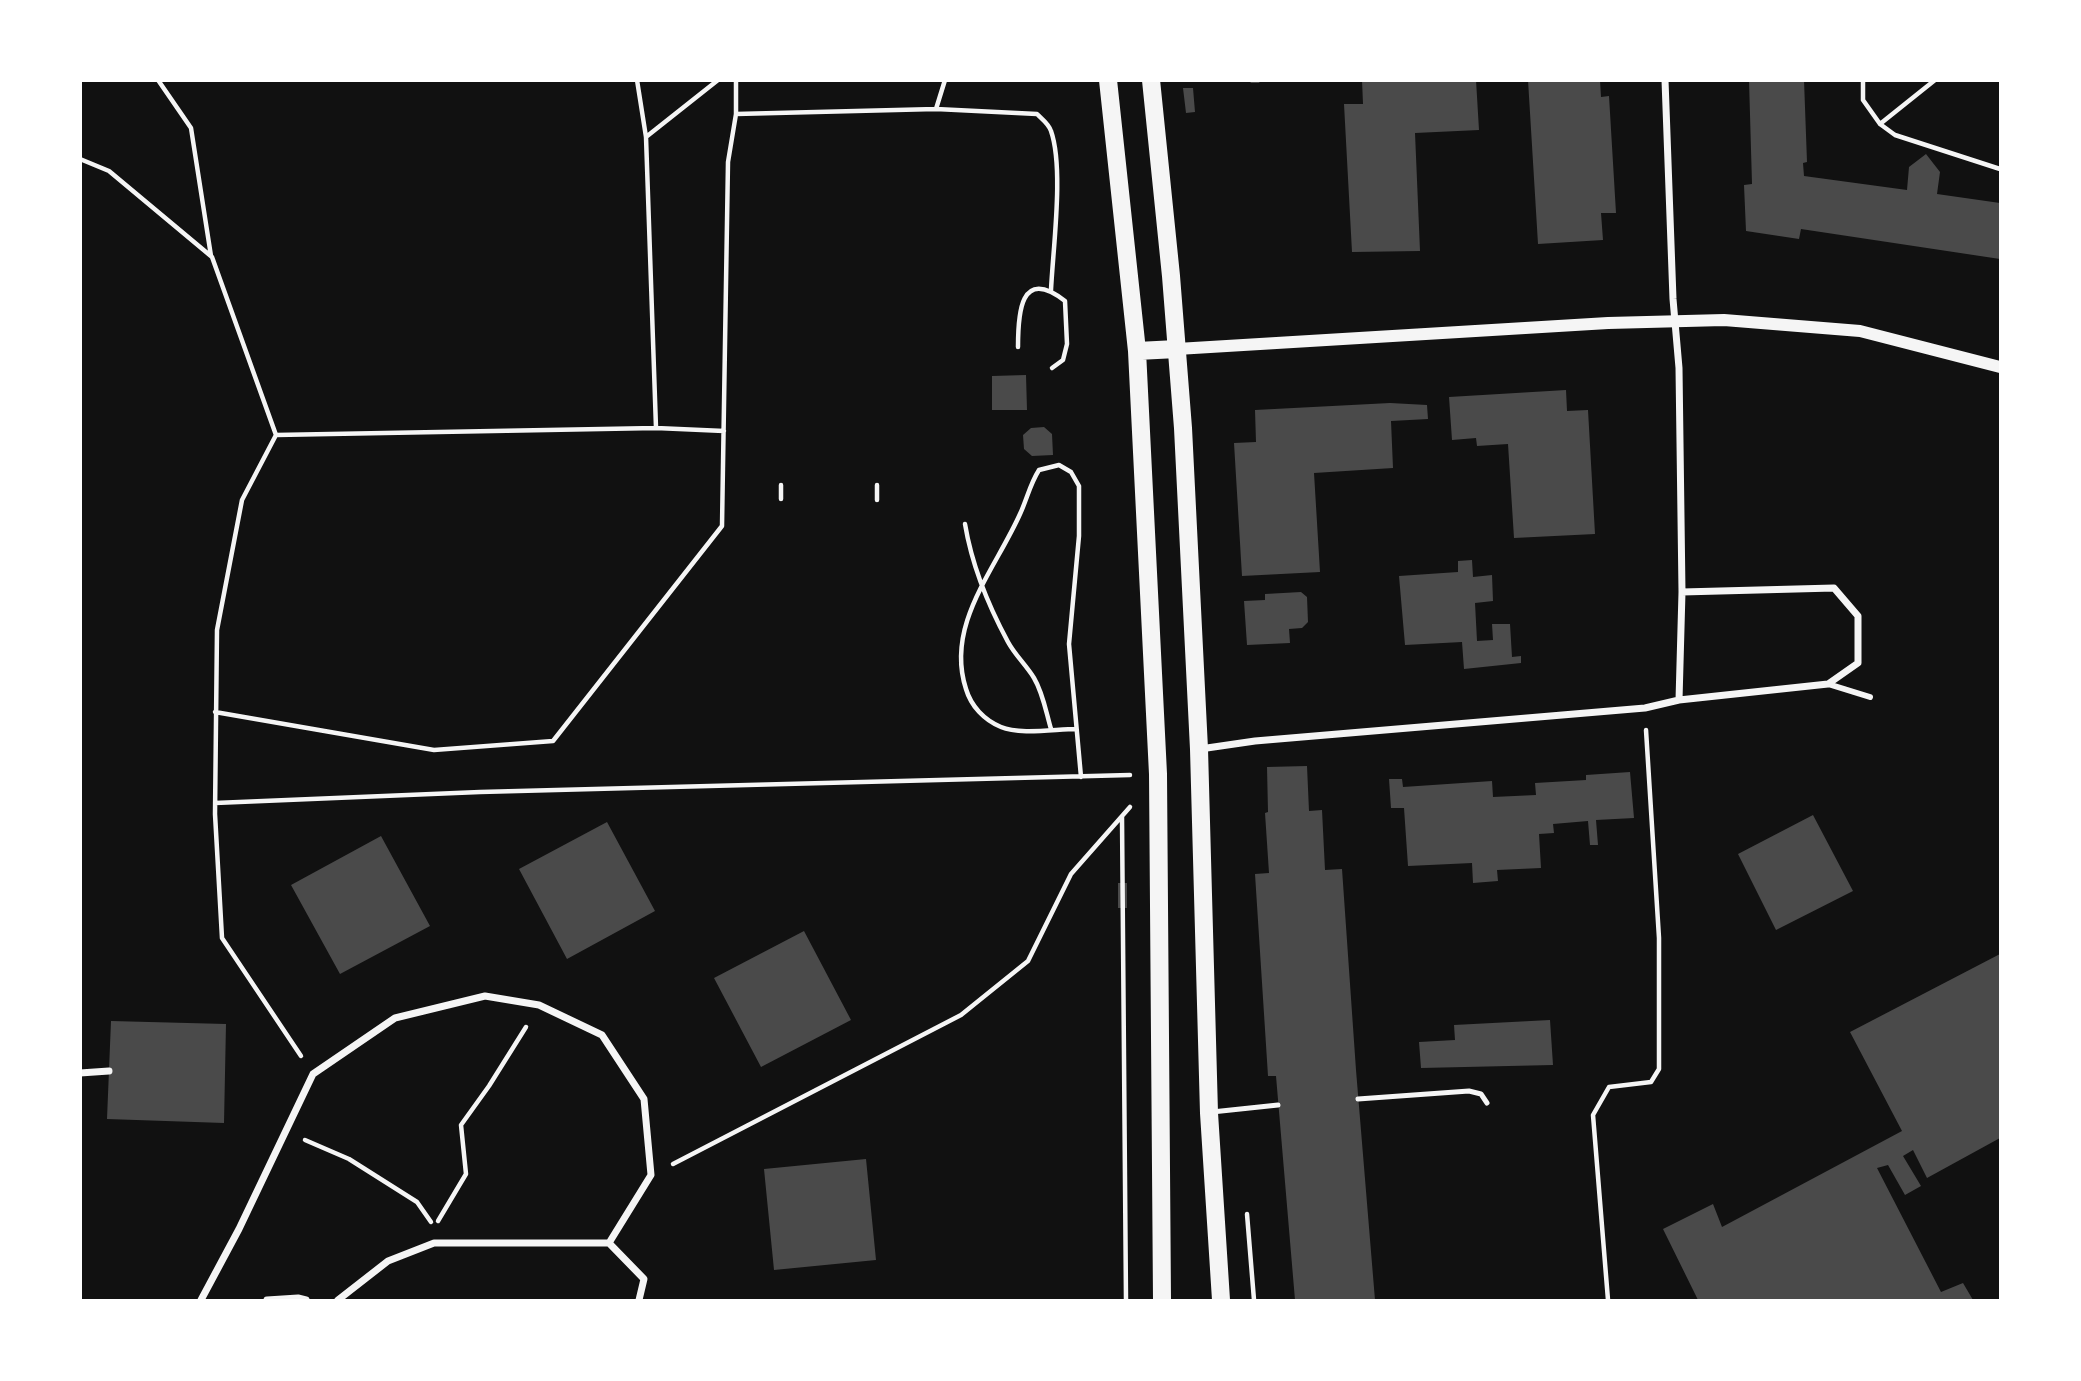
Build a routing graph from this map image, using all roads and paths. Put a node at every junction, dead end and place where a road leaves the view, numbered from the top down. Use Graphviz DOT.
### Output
graph roads {
  1 [pos="158,80"];
  2 [pos="637,80"];
  3 [pos="718,80"];
  4 [pos="736,80"];
  5 [pos="945,80"];
  6 [pos="1108,80"];
  7 [pos="1151,80"];
  8 [pos="1251,80"];
  9 [pos="1259,80"];
  10 [pos="1665,80"];
  11 [pos="1863,80"];
  12 [pos="1935,80"];
  13 [pos="936,109"];
  14 [pos="736,114"];
  15 [pos="1880,124"];
  16 [pos="646,136"];
  17 [pos="80,159"];
  18 [pos="2000,169"];
  19 [pos="212,257"];
  20 [pos="1051,290"];
  21 [pos="1674,320"];
  22 [pos="1018,347"];
  23 [pos="1177,349"];
  24 [pos="1137,351"];
  25 [pos="1052,368"];
  26 [pos="2000,368"];
  27 [pos="656,428"];
  28 [pos="724,431"];
  29 [pos="276,435"];
  30 [pos="781,485"];
  31 [pos="877,485"];
  32 [pos="781,499"];
  33 [pos="877,500"];
  34 [pos="965,524"];
  35 [pos="982,584"];
  36 [pos="1682,592"];
  37 [pos="1828,684"];
  38 [pos="1870,697"];
  39 [pos="1679,700"];
  40 [pos="1645,708"];
  41 [pos="215,712"];
  42 [pos="1051,729"];
  43 [pos="1076,729"];
  44 [pos="1199,749"];
  45 [pos="1158,774"];
  46 [pos="1081,777"];
  47 [pos="215,803"];
  48 [pos="1122,816"];
  49 [pos="539,1005"];
  50 [pos="108,1071"];
  51 [pos="80,1073"];
  52 [pos="313,1074"];
  53 [pos="1358,1099"];
  54 [pos="1487,1103"];
  55 [pos="1278,1105"];
  56 [pos="1209,1113"];
  57 [pos="285,1132"];
  58 [pos="651,1175"];
  59 [pos="609,1244"];
  60 [pos="201,1300"];
  61 [pos="267,1300"];
  62 [pos="306,1300"];
  63 [pos="338,1300"];
  64 [pos="639,1300"];
  65 [pos="1126,1300"];
  66 [pos="1161,1300"];
  67 [pos="1221,1300"];
  68 [pos="1608,1300"];
  1 -- 19 [label="path"];
  2 -- 16 [label="path"];
  3 -- 16 [label="path"];
  4 -- 14 [label="path"];
  5 -- 13 [label="path"];
  6 -- 24 [label="main road"];
  7 -- 23 [label="main road"];
  8 -- 9 [label="path"];
  10 -- 21 [label="street"];
  11 -- 15 [label="path"];
  12 -- 15 [label="path"];
  13 -- 14 [label="path"];
  13 -- 20 [label="path"];
  14 -- 28 [label="path"];
  15 -- 18 [label="path"];
  16 -- 27 [label="path"];
  17 -- 19 [label="path"];
  19 -- 29 [label="path"];
  20 -- 22 [label="path"];
  20 -- 25 [label="path"];
  21 -- 23 [label="street"];
  21 -- 26 [label="street"];
  21 -- 36 [label="street"];
  23 -- 24 [label="main road"];
  23 -- 44 [label="main road"];
  24 -- 45 [label="main road"];
  27 -- 28 [label="path"];
  27 -- 29 [label="path"];
  28 -- 41 [label="path"];
  29 -- 41 [label="path"];
  30 -- 32 [label="path"];
  31 -- 33 [label="path"];
  34 -- 35 [label="path"];
  35 -- 42 [label="path"];
  35 -- 42 [label="path"];
  35 -- 43 [label="path"];
  36 -- 37 [label="street"];
  36 -- 39 [label="street"];
  37 -- 38 [label="street"];
  37 -- 39 [label="street"];
  39 -- 40 [label="street"];
  40 -- 44 [label="street"];
  40 -- 68 [label="path"];
  41 -- 47 [label="path"];
  42 -- 43 [label="path"];
  43 -- 46 [label="path"];
  44 -- 56 [label="main road"];
  45 -- 46 [label="path"];
  45 -- 48 [label="path"];
  45 -- 66 [label="main road"];
  46 -- 47 [label="path"];
  47 -- 52 [label="path"];
  48 -- 58 [label="path"];
  48 -- 65 [label="path"];
  49 -- 52 [label="street"];
  49 -- 57 [label="path"];
  49 -- 58 [label="street"];
  50 -- 51 [label="street"];
  52 -- 57 [label="street"];
  53 -- 54 [label="lane"];
  55 -- 56 [label="lane"];
  56 -- 67 [label="main road"];
  57 -- 60 [label="street"];
  58 -- 59 [label="street"];
  59 -- 63 [label="street"];
  59 -- 64 [label="street"];
  61 -- 62 [label="street"];
}
